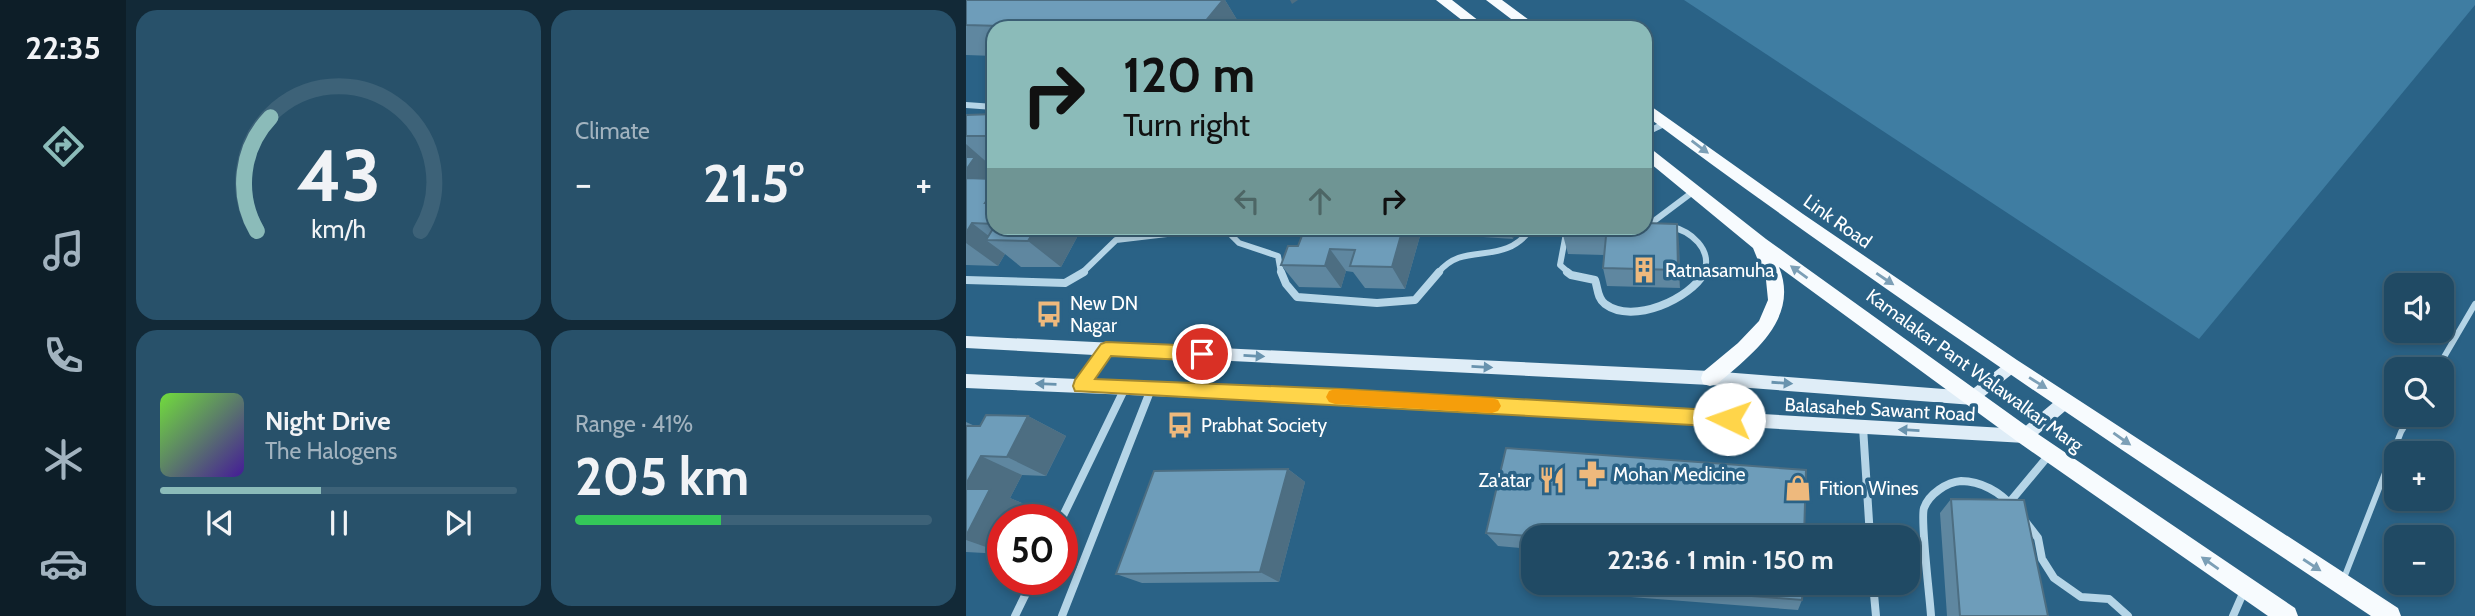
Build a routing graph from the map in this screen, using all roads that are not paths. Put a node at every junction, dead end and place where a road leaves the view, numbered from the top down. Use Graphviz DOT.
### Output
graph roads {
  1 [pos="1443,0"];
  2 [pos="1493,0"];
  3 [pos="1472,21"];
  4 [pos="1523,21"];
  5 [pos="966,105"];
  6 [pos="987,106"];
  7 [pos="1652,112"];
  8 [pos="1668,123"];
  9 [pos="1652,131"];
  10 [pos="1652,156"];
  11 [pos="1695,190"];
  12 [pos="1652,219"];
  13 [pos="1652,223"];
  14 [pos="1158,235"];
  15 [pos="1231,235"];
  16 [pos="1528,235"];
  17 [pos="1566,235"];
  18 [pos="1760,244"];
  19 [pos="966,280"];
  20 [pos="2475,304"];
  21 [pos="966,342"];
  22 [pos="1106,349"];
  23 [pos="2444,357"];
  24 [pos="2011,366"];
  25 [pos="1710,378"];
  26 [pos="966,381"];
  27 [pos="1081,386"];
  28 [pos="1125,388"];
  29 [pos="1151,388"];
  30 [pos="1973,398"];
  31 [pos="2066,401"];
  32 [pos="1863,427"];
  33 [pos="2404,427"];
  34 [pos="2025,436"];
  35 [pos="2050,453"];
  36 [pos="2010,503"];
  37 [pos="1069,504"];
  38 [pos="1869,525"];
  39 [pos="2342,584"];
  40 [pos="2245,587"];
  41 [pos="1025,595"];
  42 [pos="1874,595"];
  43 [pos="1015,616"];
  44 [pos="1062,616"];
  45 [pos="1876,616"];
  46 [pos="1931,616"];
  47 [pos="2128,616"];
  48 [pos="2233,616"];
  49 [pos="2287,616"];
  50 [pos="2390,616"];
  1 -- 3 [label="main road"];
  2 -- 4 [label="main road"];
  5 -- 6 [label="street"];
  7 -- 8 [label="main road, Link Road"];
  8 -- 9 [label="street"];
  8 -- 24 [label="main road, Link Road, one-way"];
  10 -- 11 [label="main road, Kamalakar Pant Walawalkar Marg"];
  11 -- 12 [label="street"];
  11 -- 18 [label="main road, Kamalakar Pant Walawalkar Marg"];
  13 -- 17 [label="street"];
  14 -- 19 [label="street"];
  15 -- 16 [label="street"];
  18 -- 25 [label="main road"];
  30 -- 18 [label="main road, Kamalakar Pant Walawalkar Marg, one-way"];
  20 -- 23 [label="lane"];
  21 -- 22 [label="main road, Balasaheb Sawant Road"];
  22 -- 25 [label="main road, Balasaheb Sawant Road, one-way"];
  22 -- 27 [label="main road"];
  24 -- 30 [label="main road, Balasaheb Sawant Road"];
  24 -- 31 [label="main road, Kamalakar Pant Walawalkar Marg, one-way"];
  25 -- 30 [label="main road, Balasaheb Sawant Road, one-way"];
  27 -- 26 [label="main road, Balasaheb Sawant Road, one-way"];
  27 -- 28 [label="main road, Balasaheb Sawant Road"];
  28 -- 29 [label="main road, Balasaheb Sawant Road"];
  28 -- 37 [label="street"];
  29 -- 32 [label="main road, Balasaheb Sawant Road"];
  29 -- 44 [label="street"];
  30 -- 34 [label="main road, Kamalakar Pant Walawalkar Marg"];
  31 -- 34 [label="main road"];
  31 -- 39 [label="main road, Kamalakar Pant Walawalkar Marg, one-way"];
  34 -- 32 [label="main road, Balasaheb Sawant Road, one-way"];
  32 -- 38 [label="street"];
  33 -- 39 [label="lane"];
  34 -- 35 [label="main road, Kamalakar Pant Walawalkar Marg"];
  35 -- 36 [label="street"];
  40 -- 35 [label="main road, Kamalakar Pant Walawalkar Marg, one-way"];
  36 -- 46 [label="street"];
  36 -- 47 [label="street"];
  39 -- 50 [label="main road, Kamalakar Pant Walawalkar Marg"];
  40 -- 48 [label="street"];
  40 -- 49 [label="main road, Kamalakar Pant Walawalkar Marg"];
  41 -- 43 [label="street"];
  42 -- 45 [label="street"];
}
